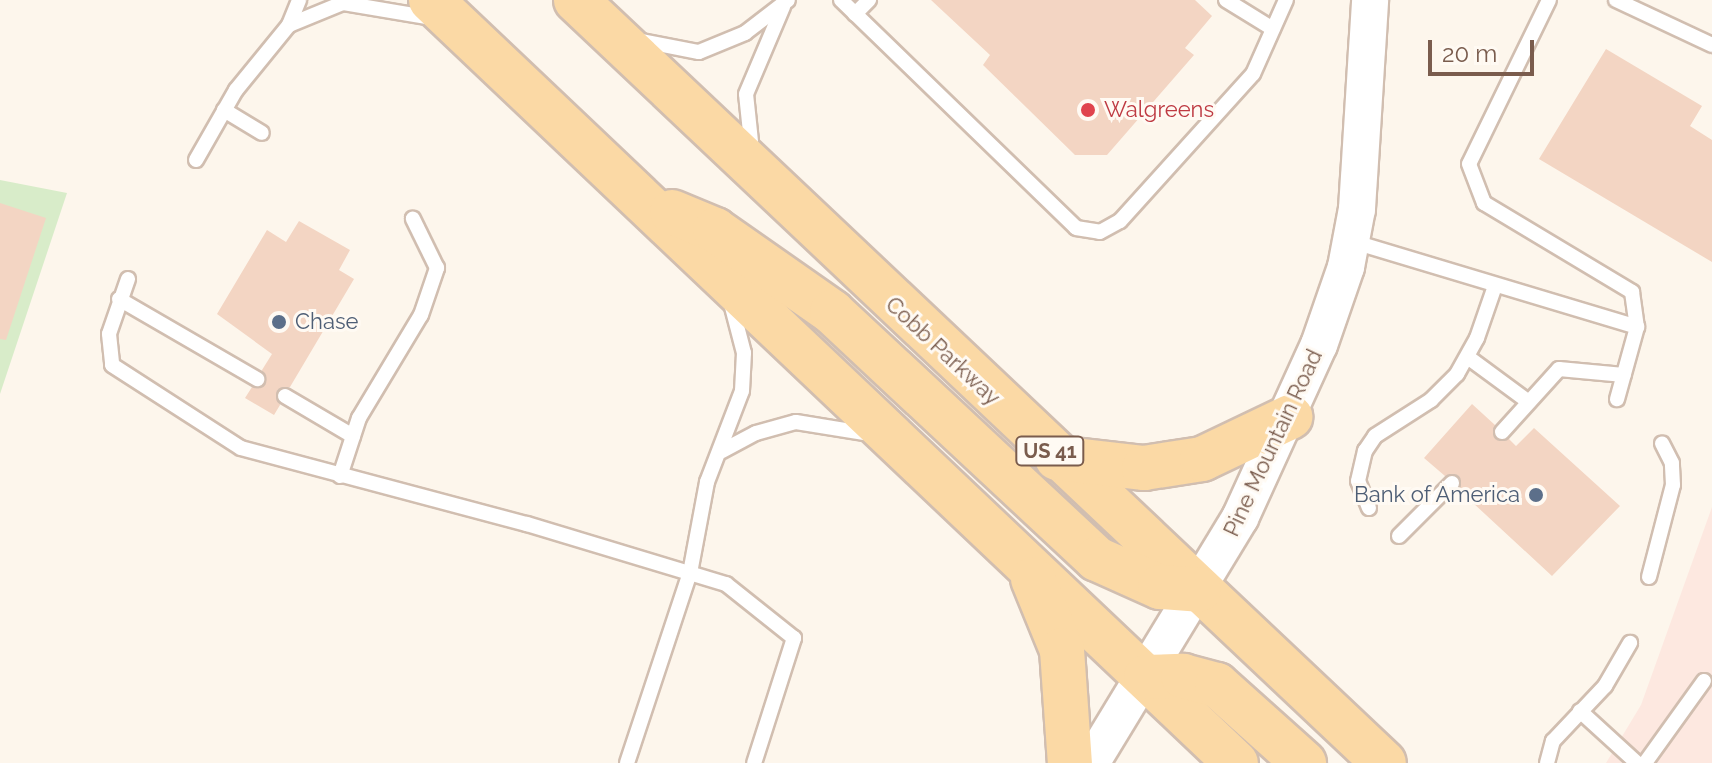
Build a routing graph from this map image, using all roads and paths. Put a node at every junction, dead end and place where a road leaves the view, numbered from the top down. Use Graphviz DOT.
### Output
graph roads {
  1 [pos="299,0"];
  2 [pos="576,0"];
  3 [pos="841,0"];
  4 [pos="869,0"];
  5 [pos="1226,0"];
  6 [pos="1286,0"];
  7 [pos="1370,0"];
  8 [pos="1549,0"];
  9 [pos="1616,0"];
  10 [pos="787,2"];
  11 [pos="443,12"];
  12 [pos="855,14"];
  13 [pos="289,25"];
  14 [pos="1273,29"];
  15 [pos="613,35"];
  16 [pos="1712,45"];
  17 [pos="224,110"];
  18 [pos="262,133"];
  19 [pos="196,160"];
  20 [pos="754,170"];
  21 [pos="646,205"];
  22 [pos="413,219"];
  23 [pos="1351,241"];
  24 [pos="722,276"];
  25 [pos="128,279"];
  26 [pos="1495,286"];
  27 [pos="119,299"];
  28 [pos="1637,327"];
  29 [pos="1469,358"];
  30 [pos="1624,375"];
  31 [pos="257,379"];
  32 [pos="285,396"];
  33 [pos="1617,399"];
  34 [pos="1529,402"];
  35 [pos="1290,417"];
  36 [pos="1502,432"];
  37 [pos="353,436"];
  38 [pos="896,441"];
  39 [pos="1662,443"];
  40 [pos="721,451"];
  41 [pos="1057,458"];
  42 [pos="340,476"];
  43 [pos="1452,483"];
  44 [pos="1369,508"];
  45 [pos="1399,536"];
  46 [pos="1016,554"];
  47 [pos="690,573"];
  48 [pos="1649,577"];
  49 [pos="1199,590"];
  50 [pos="1630,643"];
  51 [pos="1146,677"];
  52 [pos="1704,681"];
  53 [pos="1580,711"];
  54 [pos="627,763"];
  55 [pos="754,763"];
  56 [pos="1070,763"];
  57 [pos="1091,763"];
  58 [pos="1236,763"];
  59 [pos="1304,763"];
  60 [pos="1384,763"];
  61 [pos="1547,763"];
  62 [pos="1637,763"];
  63 [pos="1645,763"];
  1 -- 13 [label="lane"];
  2 -- 15 [label="main road, Cobb Parkway / US 41"];
  3 -- 12 [label="lane"];
  4 -- 12 [label="lane"];
  5 -- 14 [label="lane"];
  6 -- 14 [label="lane"];
  7 -- 23 [label="street, Pine Mountain Road"];
  8 -- 28 [label="lane"];
  9 -- 16 [label="lane"];
  10 -- 15 [label="lane"];
  10 -- 20 [label="lane"];
  11 -- 13 [label="lane"];
  11 -- 21 [label="main road"];
  12 -- 14 [label="lane"];
  13 -- 17 [label="lane"];
  15 -- 20 [label="main road, Cobb Parkway / US 41"];
  17 -- 18 [label="lane"];
  17 -- 19 [label="lane"];
  20 -- 41 [label="main road, Cobb Parkway / US 41"];
  21 -- 24 [label="main road"];
  21 -- 49 [label="main road"];
  22 -- 37 [label="lane"];
  23 -- 26 [label="lane"];
  23 -- 35 [label="street, Pine Mountain Road"];
  24 -- 38 [label="main road"];
  24 -- 40 [label="lane"];
  25 -- 27 [label="lane"];
  26 -- 28 [label="lane"];
  26 -- 29 [label="lane"];
  27 -- 31 [label="lane"];
  27 -- 42 [label="lane"];
  28 -- 30 [label="lane"];
  29 -- 34 [label="lane"];
  29 -- 44 [label="lane"];
  30 -- 33 [label="lane"];
  30 -- 34 [label="lane"];
  32 -- 37 [label="lane"];
  34 -- 36 [label="lane"];
  35 -- 41 [label="main road"];
  35 -- 49 [label="street, Pine Mountain Road"];
  37 -- 42 [label="lane"];
  38 -- 40 [label="lane"];
  38 -- 46 [label="main road"];
  39 -- 48 [label="lane"];
  40 -- 47 [label="lane"];
  41 -- 49 [label="main road, Cobb Parkway / US 41"];
  42 -- 47 [label="lane"];
  43 -- 45 [label="lane"];
  46 -- 51 [label="main road"];
  46 -- 56 [label="main road"];
  47 -- 54 [label="lane"];
  47 -- 55 [label="lane"];
  49 -- 51 [label="street, Pine Mountain Road"];
  49 -- 60 [label="main road, Cobb Parkway / US 41"];
  50 -- 53 [label="lane"];
  51 -- 57 [label="street, Pine Mountain Road"];
  51 -- 58 [label="main road"];
  51 -- 59 [label="main road"];
  52 -- 63 [label="lane"];
  53 -- 61 [label="lane"];
  53 -- 62 [label="lane"];
}
